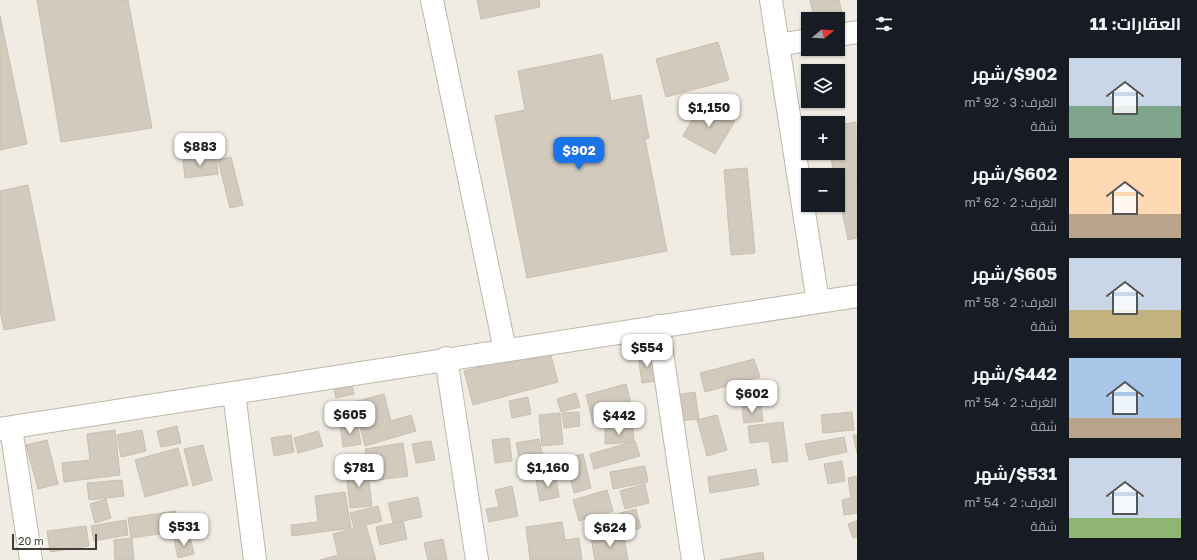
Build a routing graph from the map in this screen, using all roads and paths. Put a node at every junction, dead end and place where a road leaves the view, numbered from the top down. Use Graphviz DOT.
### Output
graph roads {
  1 [pos="432,0"];
  2 [pos="771,0"];
  3 [pos="857,32"];
  4 [pos="845,34"];
  5 [pos="801,41"];
  6 [pos="778,45"];
  7 [pos="857,296"];
  8 [pos="818,302"];
  9 [pos="658,326"];
  10 [pos="505,350"];
  11 [pos="446,358"];
  12 [pos="234,394"];
  13 [pos="5,428"];
  14 [pos="31,560"];
  15 [pos="255,560"];
  16 [pos="477,560"];
  17 [pos="693,560"];
  1 -- 10 [label="street"];
  2 -- 6 [label="street"];
  3 -- 4 [label="street"];
  5 -- 6 [label="street"];
  6 -- 8 [label="street"];
  7 -- 8 [label="street"];
  8 -- 9 [label="street"];
  9 -- 10 [label="street"];
  9 -- 17 [label="street"];
  10 -- 11 [label="street"];
  11 -- 12 [label="street"];
  11 -- 16 [label="street"];
  12 -- 13 [label="street"];
  12 -- 15 [label="street"];
  13 -- 14 [label="street"];
}
